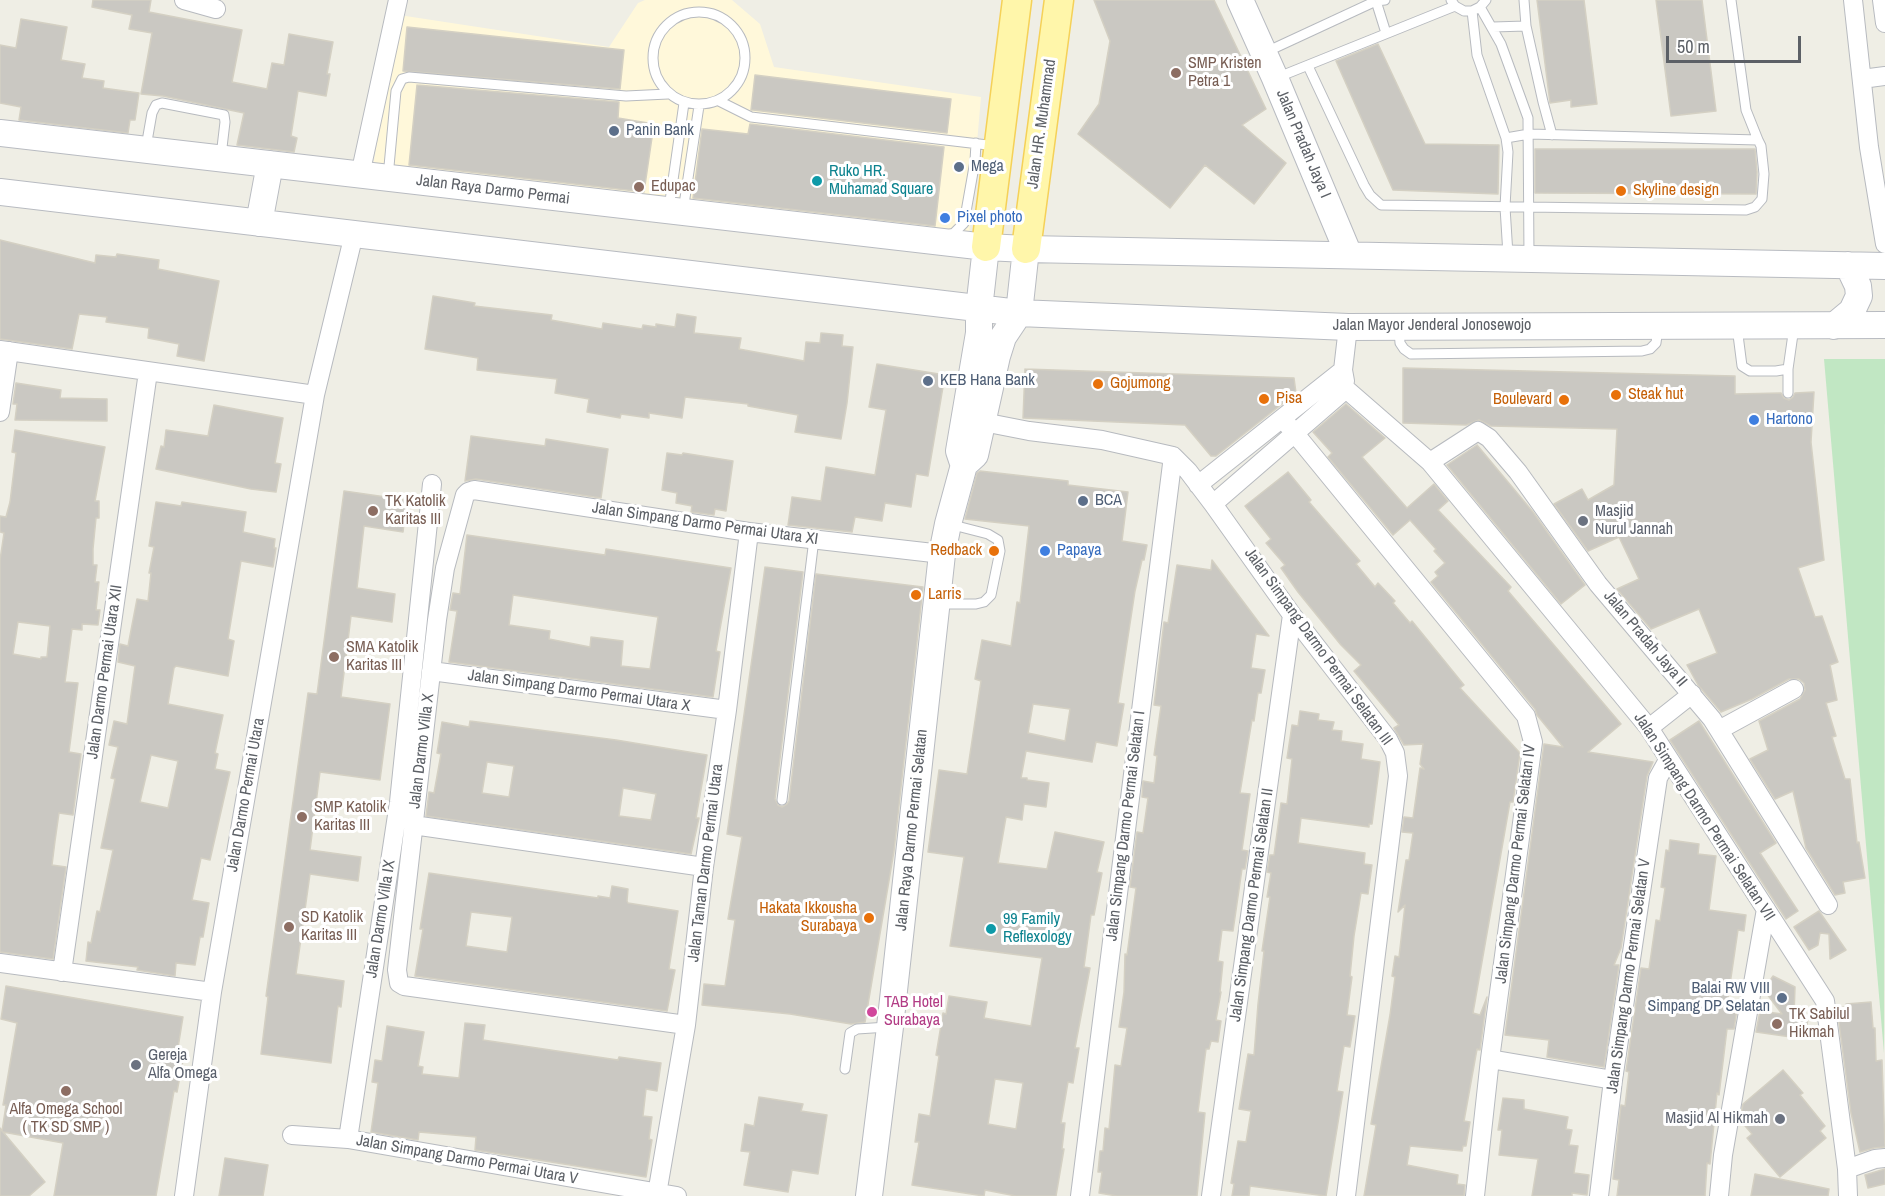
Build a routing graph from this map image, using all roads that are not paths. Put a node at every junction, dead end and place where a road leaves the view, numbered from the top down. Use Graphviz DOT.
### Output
graph roads {
  1 [pos="184,0"];
  2 [pos="398,0"];
  3 [pos="1017,0"];
  4 [pos="1059,0"];
  5 [pos="1240,0"];
  6 [pos="1524,0"];
  7 [pos="1731,0"];
  8 [pos="1853,0"];
  9 [pos="1882,0"];
  10 [pos="1381,1"];
  11 [pos="1453,3"];
  12 [pos="1479,6"];
  13 [pos="216,9"];
  14 [pos="1885,24"];
  15 [pos="1526,26"];
  16 [pos="1493,27"];
  17 [pos="1386,33"];
  18 [pos="1264,53"];
  19 [pos="1308,66"];
  20 [pos="1885,76"];
  21 [pos="1275,78"];
  22 [pos="1862,79"];
  23 [pos="668,94"];
  24 [pos="718,101"];
  25 [pos="684,103"];
  26 [pos="699,106"];
  27 [pos="0,133"];
  28 [pos="1530,134"];
  29 [pos="1552,135"];
  30 [pos="1506,138"];
  31 [pos="1758,140"];
  32 [pos="987,145"];
  33 [pos="146,150"];
  34 [pos="221,159"];
  35 [pos="270,164"];
  36 [pos="389,172"];
  37 [pos="360,175"];
  38 [pos="1880,186"];
  39 [pos="0,192"];
  40 [pos="1505,207"];
  41 [pos="676,208"];
  42 [pos="1530,208"];
  43 [pos="259,223"];
  44 [pos="354,234"];
  45 [pos="1885,244"];
  46 [pos="986,247"];
  47 [pos="1026,249"];
  48 [pos="1349,255"];
  49 [pos="1519,259"];
  50 [pos="1848,265"];
  51 [pos="1885,266"];
  52 [pos="979,309"];
  53 [pos="1019,313"];
  54 [pos="1737,325"];
  55 [pos="1794,325"];
  56 [pos="1885,325"];
  57 [pos="1834,326"];
  58 [pos="1348,327"];
  59 [pos="4,351"];
  60 [pos="1788,369"];
  61 [pos="1343,370"];
  62 [pos="148,372"];
  63 [pos="1346,389"];
  64 [pos="1788,393"];
  65 [pos="315,395"];
  66 [pos="0,412"];
  67 [pos="1283,419"];
  68 [pos="983,422"];
  69 [pos="1294,434"];
  70 [pos="1173,456"];
  71 [pos="1430,462"];
  72 [pos="964,465"];
  73 [pos="432,484"];
  74 [pos="1198,485"];
  75 [pos="468,492"];
  76 [pos="1212,504"];
  77 [pos="948,524"];
  78 [pos="749,532"];
  79 [pos="814,539"];
  80 [pos="942,554"];
  81 [pos="937,604"];
  82 [pos="1292,615"];
  83 [pos="431,671"];
  84 [pos="1794,689"];
  85 [pos="1692,694"];
  86 [pos="727,710"];
  87 [pos="1649,728"];
  88 [pos="1719,730"];
  89 [pos="1668,760"];
  90 [pos="782,800"];
  91 [pos="413,825"];
  92 [pos="704,867"];
  93 [pos="1828,905"];
  94 [pos="1766,909"];
  95 [pos="0,963"];
  96 [pos="62,972"];
  97 [pos="212,992"];
  98 [pos="686,1025"];
  99 [pos="891,1027"];
  100 [pos="1490,1059"];
  101 [pos="845,1069"];
  102 [pos="1613,1080"];
  103 [pos="292,1135"];
  104 [pos="348,1139"];
  105 [pos="1885,1158"];
  106 [pos="1847,1169"];
  107 [pos="657,1194"];
  108 [pos="184,1196"];
  109 [pos="676,1196"];
  110 [pos="869,1196"];
  111 [pos="1080,1196"];
  112 [pos="1211,1196"];
  113 [pos="1346,1196"];
  114 [pos="1475,1196"];
  115 [pos="1599,1196"];
  116 [pos="1719,1196"];
  117 [pos="1848,1196"];
  1 -- 13 [label="street"];
  2 -- 37 [label="street"];
  3 -- 32 [label="main road"];
  4 -- 47 [label="main road, Jalan HR. Muhammad"];
  5 -- 18 [label="street, Jalan Pradah Jaya I"];
  6 -- 15 [label="lane"];
  7 -- 31 [label="lane"];
  8 -- 22 [label="street"];
  9 -- 14 [label="street"];
  10 -- 17 [label="lane"];
  10 -- 18 [label="lane"];
  11 -- 12 [label="lane"];
  11 -- 17 [label="lane"];
  12 -- 16 [label="lane"];
  12 -- 30 [label="lane"];
  15 -- 16 [label="lane"];
  15 -- 29 [label="lane"];
  16 -- 28 [label="lane"];
  17 -- 19 [label="lane"];
  18 -- 21 [label="street, Jalan Pradah Jaya I"];
  19 -- 21 [label="lane"];
  19 -- 40 [label="lane"];
  20 -- 22 [label="street"];
  21 -- 48 [label="street, Jalan Pradah Jaya I"];
  22 -- 38 [label="street"];
  23 -- 24 [label="lane"];
  23 -- 25 [label="lane"];
  23 -- 36 [label="lane"];
  24 -- 26 [label="lane"];
  24 -- 32 [label="lane"];
  25 -- 26 [label="lane"];
  25 -- 41 [label="lane"];
  26 -- 41 [label="lane"];
  27 -- 33 [label="street, Jalan Raya Darmo Permai"];
  28 -- 29 [label="lane"];
  28 -- 30 [label="lane"];
  28 -- 42 [label="lane"];
  29 -- 31 [label="lane"];
  30 -- 40 [label="lane"];
  31 -- 42 [label="lane"];
  32 -- 41 [label="lane"];
  32 -- 46 [label="main road"];
  33 -- 34 [label="street, Jalan Raya Darmo Permai"];
  33 -- 34 [label="lane"];
  34 -- 35 [label="street, Jalan Raya Darmo Permai"];
  35 -- 37 [label="street, Jalan Raya Darmo Permai"];
  35 -- 43 [label="street"];
  36 -- 37 [label="street, Jalan Raya Darmo Permai"];
  36 -- 41 [label="street, Jalan Raya Darmo Permai"];
  38 -- 45 [label="street"];
  39 -- 43 [label="street"];
  40 -- 42 [label="lane"];
  40 -- 49 [label="lane"];
  41 -- 46 [label="street, Jalan Raya Darmo Permai"];
  42 -- 49 [label="lane"];
  43 -- 44 [label="street"];
  44 -- 52 [label="street"];
  44 -- 65 [label="street, Jalan Darmo Permai Utara"];
  46 -- 47 [label="street"];
  46 -- 52 [label="street, Jalan Raya Darmo Permai Selatan"];
  47 -- 48 [label="street"];
  47 -- 53 [label="street"];
  48 -- 49 [label="street"];
  49 -- 50 [label="street"];
  50 -- 51 [label="street"];
  50 -- 57 [label="street"];
  52 -- 53 [label="street, Jalan Mayor Jenderal Jonosewojo"];
  52 -- 72 [label="street, Jalan Raya Darmo Permai Selatan"];
  53 -- 58 [label="street, Jalan Mayor Jenderal Jonosewojo"];
  53 -- 68 [label="street, Jalan Raya Darmo Permai Selatan"];
  54 -- 55 [label="street, Jalan Mayor Jenderal Jonosewojo"];
  54 -- 58 [label="street, Jalan Mayor Jenderal Jonosewojo"];
  54 -- 60 [label="lane"];
  55 -- 57 [label="street, Jalan Mayor Jenderal Jonosewojo"];
  55 -- 60 [label="lane"];
  56 -- 57 [label="street, Jalan Mayor Jenderal Jonosewojo"];
  58 -- 61 [label="street"];
  59 -- 62 [label="street"];
  59 -- 66 [label="street"];
  60 -- 64 [label="lane"];
  61 -- 63 [label="street"];
  61 -- 67 [label="street"];
  62 -- 65 [label="street"];
  62 -- 96 [label="street, Jalan Darmo Permai Utara XII"];
  63 -- 69 [label="street"];
  63 -- 71 [label="street, Jalan Simpang Darmo Permai Selatan VII"];
  65 -- 97 [label="street, Jalan Darmo Permai Utara"];
  67 -- 69 [label="street, Jalan Simpang Darmo Permai Selatan IV"];
  67 -- 74 [label="street"];
  68 -- 70 [label="street"];
  68 -- 72 [label="street, Jalan Raya Darmo Permai Selatan"];
  69 -- 76 [label="street"];
  69 -- 100 [label="street, Jalan Simpang Darmo Permai Selatan IV"];
  70 -- 74 [label="street, Jalan Simpang Darmo Permai Selatan III"];
  70 -- 111 [label="street, Jalan Simpang Darmo Permai Selatan I"];
  71 -- 85 [label="street, Jalan Pradah Jaya II"];
  71 -- 87 [label="street, Jalan Simpang Darmo Permai Selatan VII"];
  72 -- 77 [label="street, Jalan Raya Darmo Permai Selatan"];
  73 -- 104 [label="street, Jalan Darmo Villa IX"];
  74 -- 76 [label="street, Jalan Simpang Darmo Permai Selatan III"];
  75 -- 78 [label="street, Jalan Simpang Darmo Permai Utara XI"];
  75 -- 83 [label="street, Jalan Darmo Villa X"];
  76 -- 82 [label="street, Jalan Simpang Darmo Permai Selatan III"];
  77 -- 80 [label="street, Jalan Raya Darmo Permai Selatan"];
  77 -- 81 [label="lane"];
  78 -- 79 [label="street, Jalan Simpang Darmo Permai Utara XI"];
  78 -- 86 [label="street, Jalan Taman Darmo Permai Utara"];
  79 -- 80 [label="street, Jalan Simpang Darmo Permai Utara XI"];
  79 -- 90 [label="lane"];
  80 -- 81 [label="street, Jalan Raya Darmo Permai Selatan"];
  81 -- 99 [label="street, Jalan Raya Darmo Permai Selatan"];
  82 -- 112 [label="street, Jalan Simpang Darmo Permai Selatan II"];
  82 -- 113 [label="street, Jalan Simpang Darmo Permai Selatan III"];
  83 -- 86 [label="street, Jalan Simpang Darmo Permai Utara X"];
  83 -- 91 [label="street, Jalan Darmo Villa X"];
  84 -- 88 [label="street"];
  85 -- 87 [label="street"];
  85 -- 88 [label="street, Jalan Pradah Jaya II"];
  86 -- 92 [label="street, Jalan Taman Darmo Permai Utara"];
  87 -- 89 [label="street, Jalan Simpang Darmo Permai Selatan VII"];
  88 -- 93 [label="street, Jalan Pradah Jaya II"];
  89 -- 94 [label="street, Jalan Simpang Darmo Permai Selatan VII"];
  89 -- 102 [label="street, Jalan Simpang Darmo Permai Selatan V"];
  91 -- 92 [label="street"];
  91 -- 98 [label="street, Jalan Darmo Villa X"];
  92 -- 98 [label="street, Jalan Taman Darmo Permai Utara"];
  94 -- 106 [label="street, Jalan Simpang Darmo Permai Selatan VII"];
  94 -- 116 [label="street"];
  95 -- 96 [label="street"];
  96 -- 97 [label="street"];
  97 -- 108 [label="street, Jalan Darmo Permai Utara"];
  98 -- 107 [label="street, Jalan Taman Darmo Permai Utara"];
  99 -- 101 [label="lane"];
  99 -- 110 [label="street, Jalan Raya Darmo Permai Selatan"];
  100 -- 102 [label="street"];
  100 -- 114 [label="street, Jalan Simpang Darmo Permai Selatan IV"];
  102 -- 115 [label="street, Jalan Simpang Darmo Permai Selatan V"];
  103 -- 104 [label="street, Jalan Simpang Darmo Permai Utara V"];
  104 -- 107 [label="street, Jalan Simpang Darmo Permai Utara V"];
  105 -- 106 [label="street"];
  106 -- 117 [label="street, Jalan Simpang Darmo Permai Selatan VII"];
  107 -- 109 [label="street, Jalan Simpang Darmo Permai Utara V"];
}
